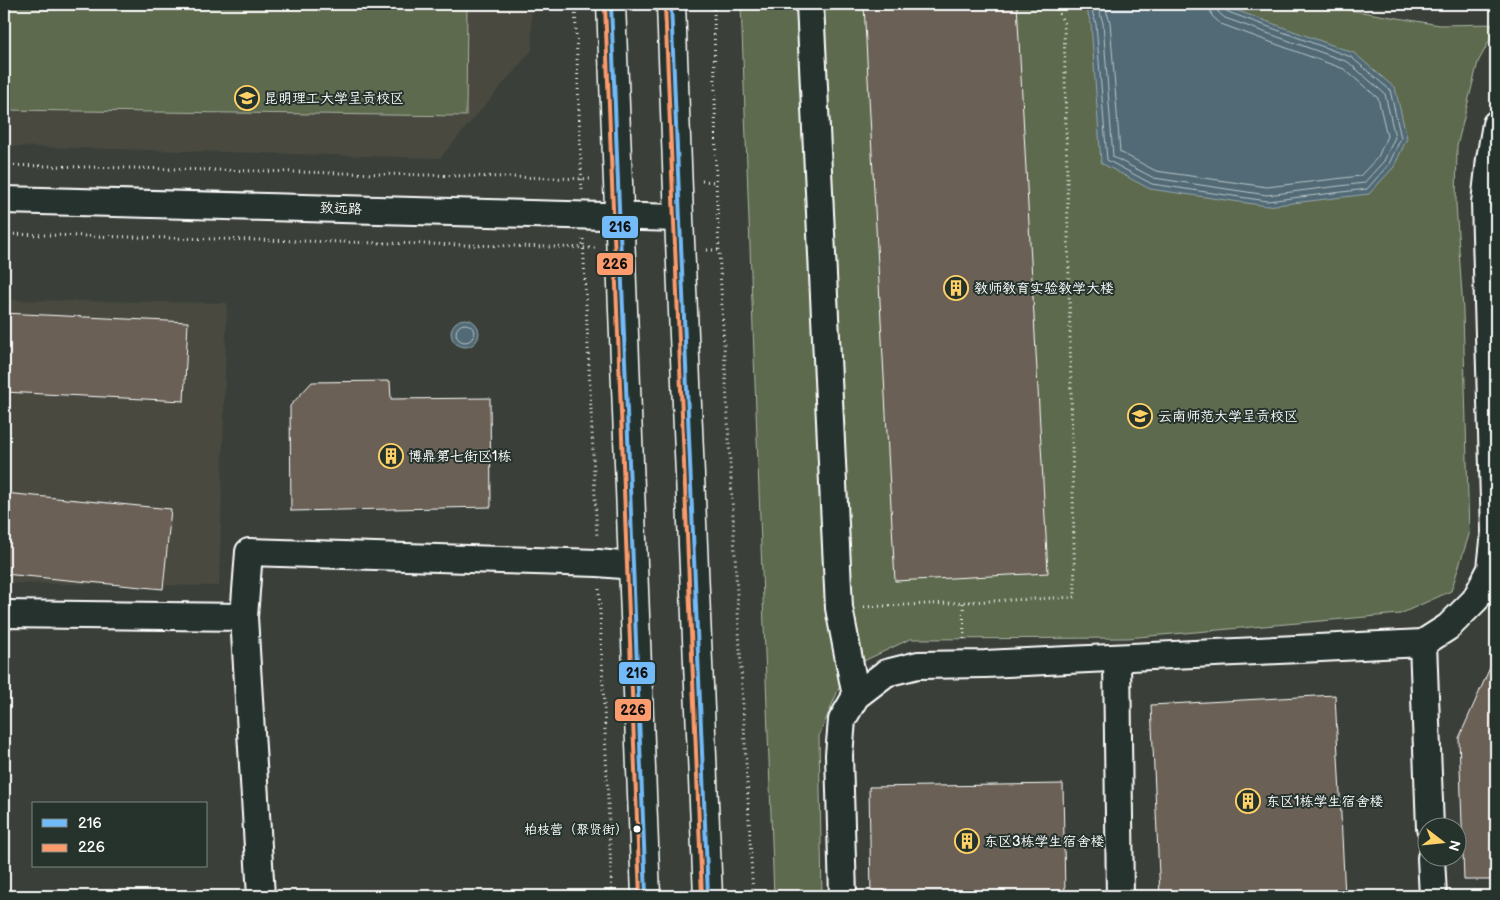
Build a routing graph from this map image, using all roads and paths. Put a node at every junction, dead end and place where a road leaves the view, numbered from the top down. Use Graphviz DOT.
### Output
graph roads {
  1 [pos="575,4"];
  2 [pos="611,4"];
  3 [pos="671,4"];
  4 [pos="714,4"];
  5 [pos="810,4"];
  6 [pos="1054,4"];
  7 [pos="1496,124"];
  8 [pos="4,165"];
  9 [pos="582,179"];
  10 [pos="617,180"];
  11 [pos="678,181"];
  12 [pos="716,182"];
  13 [pos="4,200"];
  14 [pos="582,215"];
  15 [pos="619,216"];
  16 [pos="679,218"];
  17 [pos="4,234"];
  18 [pos="583,248"];
  19 [pos="620,249"];
  20 [pos="680,249"];
  21 [pos="719,250"];
  22 [pos="1494,399"];
  23 [pos="598,563"];
  24 [pos="634,566"];
  25 [pos="964,602"];
  26 [pos="839,608"];
  27 [pos="4,614"];
  28 [pos="244,617"];
  29 [pos="1423,643"];
  30 [pos="1116,658"];
  31 [pos="964,664"];
  32 [pos="856,696"];
  33 [pos="1430,818"];
  34 [pos="1431,868"];
  35 [pos="261,896"];
  36 [pos="612,896"];
  37 [pos="646,896"];
  38 [pos="708,896"];
  39 [pos="753,896"];
  40 [pos="843,896"];
  41 [pos="1120,896"];
  42 [pos="1432,896"];
  1 -- 9 [label="path"];
  2 -- 10 [label="main road"];
  3 -- 11 [label="main road"];
  4 -- 12 [label="path"];
  5 -- 26 [label="street"];
  6 -- 25 [label="path"];
  7 -- 22 [label="street"];
  8 -- 9 [label="path"];
  9 -- 10 [label="path"];
  9 -- 14 [label="path"];
  10 -- 15 [label="main road"];
  11 -- 12 [label="path"];
  11 -- 16 [label="main road"];
  12 -- 21 [label="path"];
  13 -- 14 [label="street, 致远路"];
  14 -- 15 [label="street, 致远路"];
  14 -- 18 [label="path"];
  15 -- 16 [label="street, 致远路"];
  15 -- 19 [label="main road"];
  16 -- 20 [label="main road"];
  17 -- 18 [label="path"];
  18 -- 19 [label="path"];
  18 -- 23 [label="path"];
  19 -- 24 [label="main road"];
  20 -- 21 [label="path"];
  20 -- 38 [label="main road"];
  21 -- 39 [label="path"];
  22 -- 29 [label="street"];
  23 -- 24 [label="street"];
  23 -- 28 [label="street"];
  23 -- 36 [label="path"];
  24 -- 37 [label="main road"];
  25 -- 26 [label="path"];
  25 -- 31 [label="path"];
  26 -- 32 [label="street"];
  27 -- 28 [label="street"];
  28 -- 35 [label="street"];
  29 -- 30 [label="street"];
  29 -- 33 [label="street"];
  30 -- 31 [label="street"];
  30 -- 41 [label="street"];
  31 -- 32 [label="street"];
  32 -- 40 [label="street"];
  34 -- 42 [label="street"];
}
